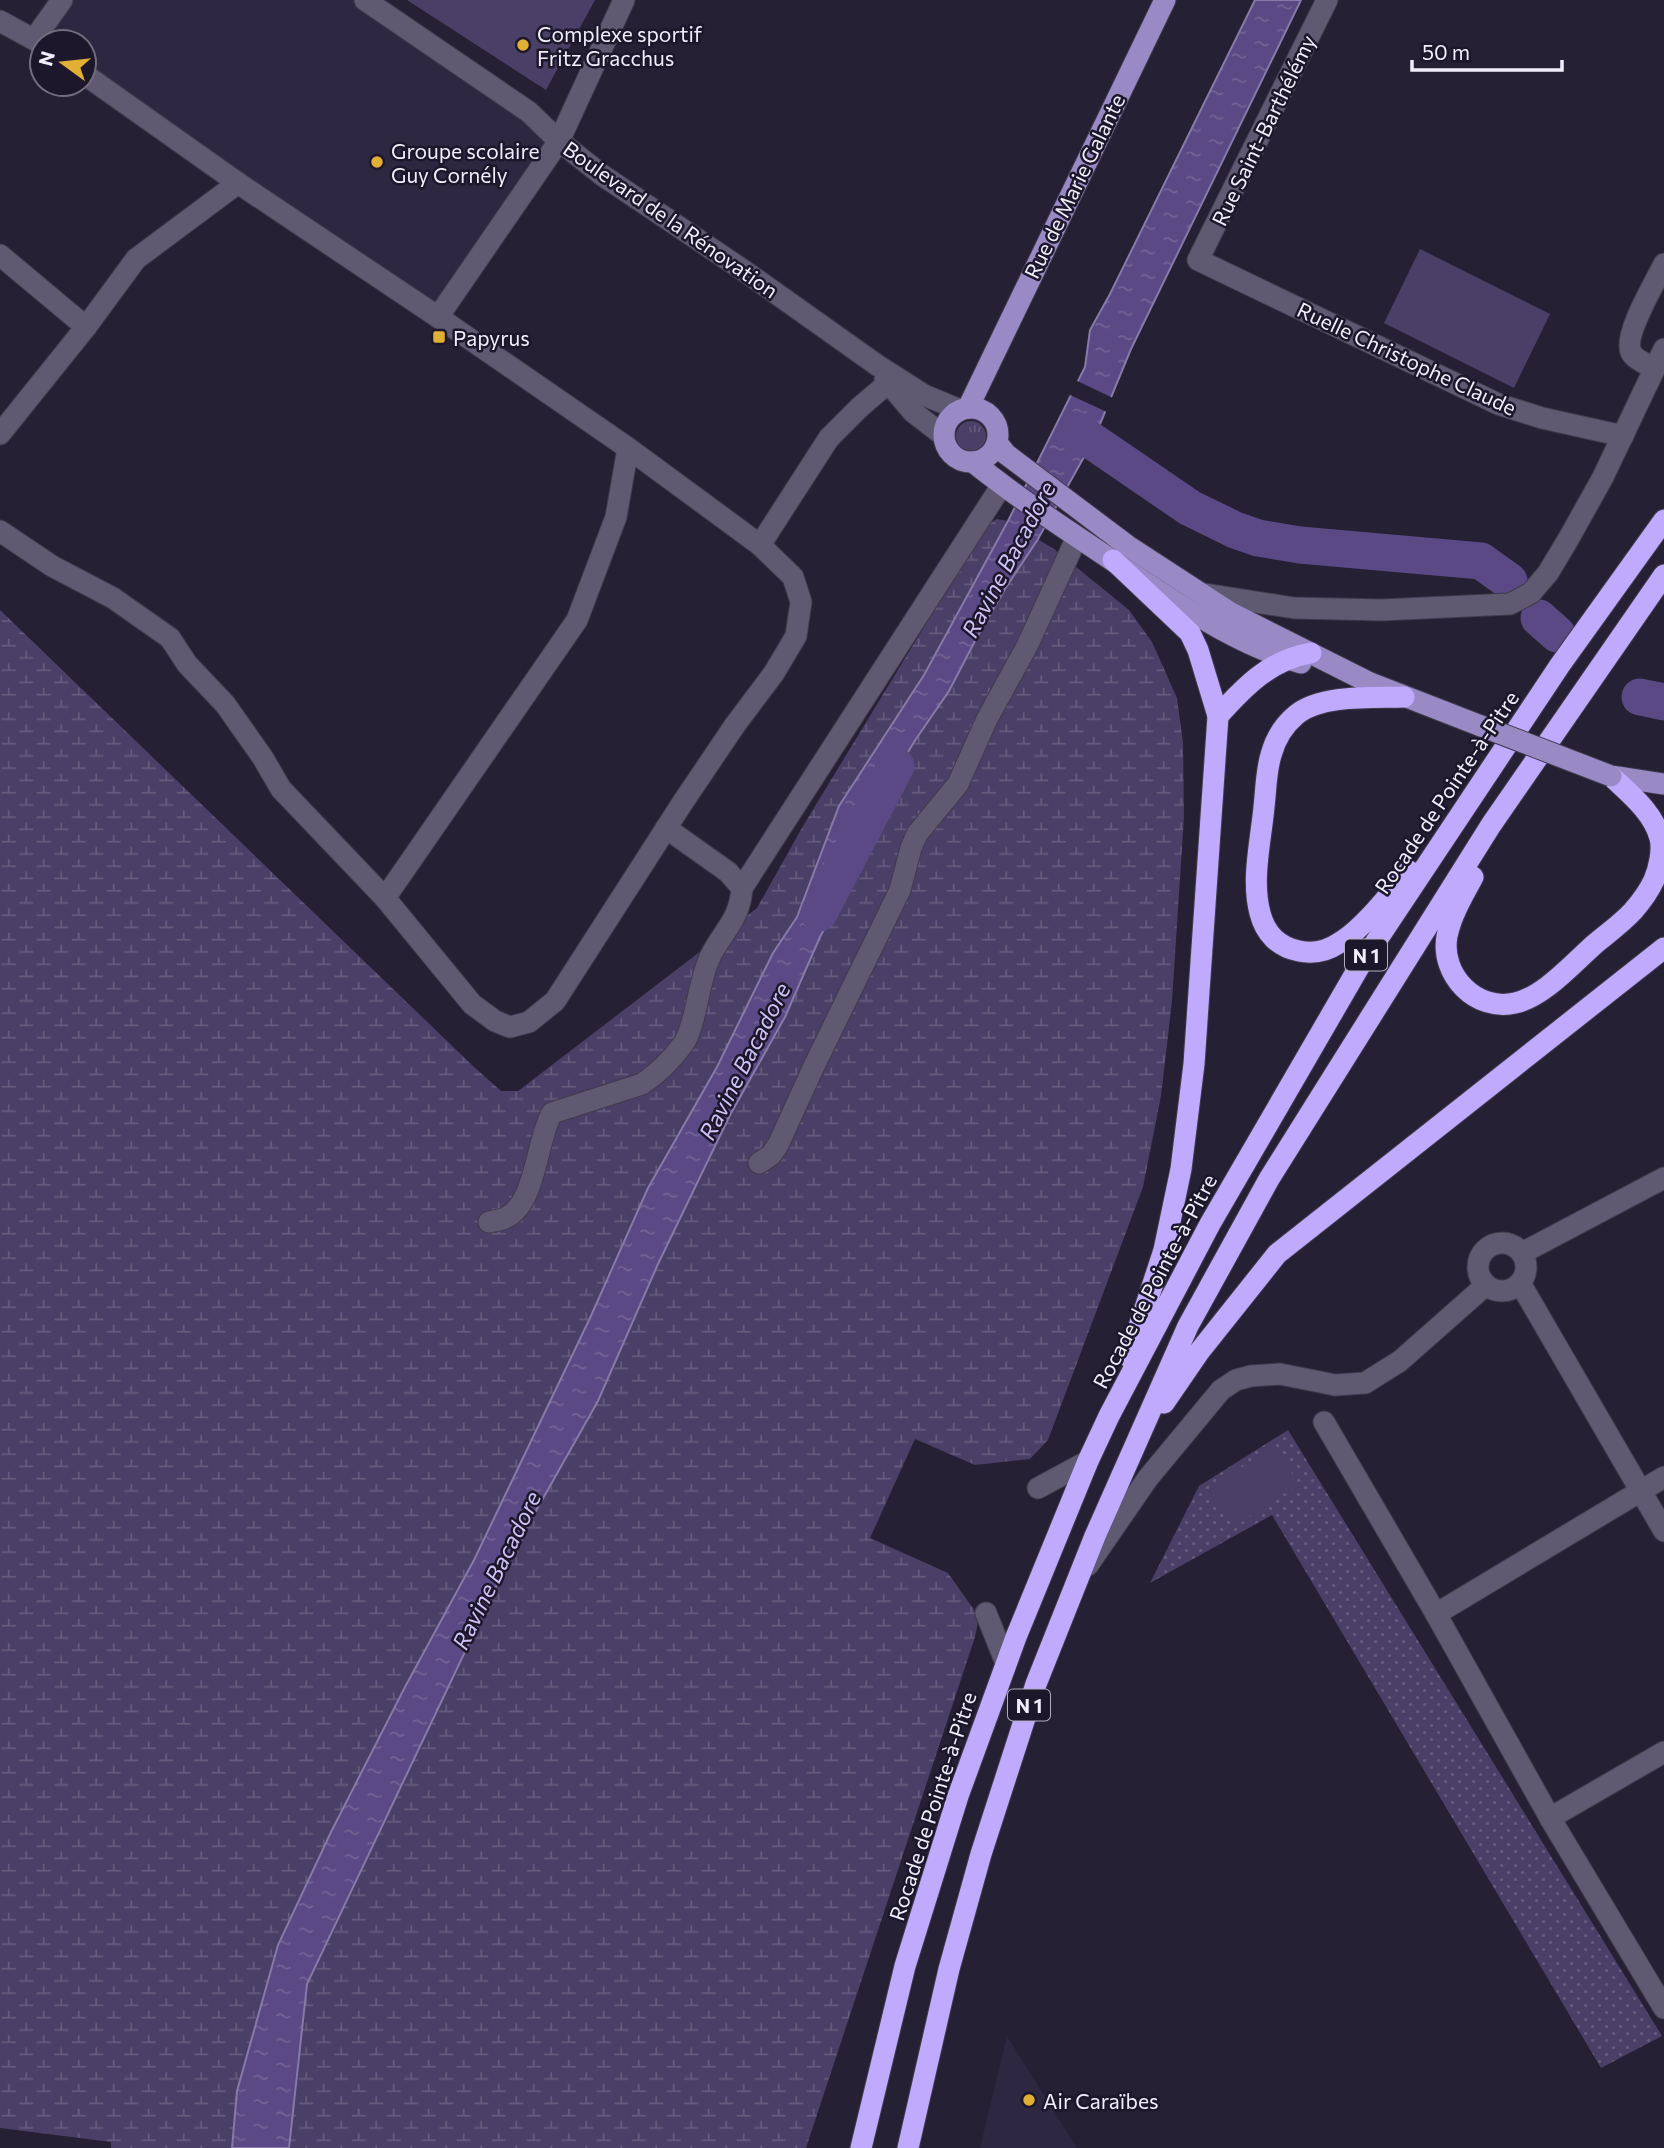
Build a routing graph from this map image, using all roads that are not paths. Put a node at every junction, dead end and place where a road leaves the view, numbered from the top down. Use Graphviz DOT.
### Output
graph roads {
  1 [pos="62,0"];
  2 [pos="365,0"];
  3 [pos="624,0"];
  4 [pos="1165,0"];
  5 [pos="1327,0"];
  6 [pos="0,21"];
  7 [pos="46,28"];
  8 [pos="28,36"];
  9 [pos="98,84"];
  10 [pos="559,141"];
  11 [pos="238,184"];
  12 [pos="0,255"];
  13 [pos="1198,260"];
  14 [pos="1664,264"];
  15 [pos="438,317"];
  16 [pos="86,327"];
  17 [pos="1664,349"];
  18 [pos="877,365"];
  19 [pos="1653,369"];
  20 [pos="984,373"];
  21 [pos="887,384"];
  22 [pos="964,409"];
  23 [pos="992,416"];
  24 [pos="0,434"];
  25 [pos="944,436"];
  26 [pos="1623,436"];
  27 [pos="628,448"];
  28 [pos="1002,449"];
  29 [pos="988,474"];
  30 [pos="1664,520"];
  31 [pos="0,531"];
  32 [pos="1077,537"];
  33 [pos="760,545"];
  34 [pos="1113,560"];
  35 [pos="1664,575"];
  36 [pos="1197,593"];
  37 [pos="1311,653"];
  38 [pos="1286,659"];
  39 [pos="1368,682"];
  40 [pos="1404,696"];
  41 [pos="1218,716"];
  42 [pos="1611,776"];
  43 [pos="1664,784"];
  44 [pos="1474,795"];
  45 [pos="1491,825"];
  46 [pos="666,828"];
  47 [pos="742,888"];
  48 [pos="385,898"];
  49 [pos="1664,948"];
  50 [pos="759,1163"];
  51 [pos="1664,1178"];
  52 [pos="489,1222"];
  53 [pos="1522,1253"];
  54 [pos="1520,1283"];
  55 [pos="1486,1285"];
  56 [pos="1109,1416"];
  57 [pos="1324,1423"];
  58 [pos="1133,1448"];
  59 [pos="1088,1461"];
  60 [pos="1664,1477"];
  61 [pos="1038,1488"];
  62 [pos="1640,1491"];
  63 [pos="1664,1531"];
  64 [pos="1077,1581"];
  65 [pos="986,1613"];
  66 [pos="1436,1614"];
  67 [pos="1006,1663"];
  68 [pos="1664,1752"];
  69 [pos="1550,1818"];
  70 [pos="1664,2008"];
  71 [pos="861,2148"];
  72 [pos="908,2148"];
  1 -- 7 [label="street"];
  2 -- 10 [label="street, Boulevard de la Rénovation"];
  3 -- 10 [label="street"];
  4 -- 20 [label="main road, Rue de Marie Galante"];
  5 -- 13 [label="street, Rue Saint-Barthélémy"];
  6 -- 8 [label="street"];
  9 -- 11 [label="street"];
  10 -- 15 [label="street"];
  10 -- 18 [label="street, Boulevard de la Rénovation"];
  11 -- 15 [label="street"];
  11 -- 16 [label="street"];
  12 -- 16 [label="street"];
  13 -- 26 [label="street, Ruelle Christophe Claude"];
  14 -- 19 [label="street"];
  15 -- 27 [label="street"];
  16 -- 24 [label="street"];
  17 -- 19 [label="street"];
  18 -- 21 [label="street, Boulevard de la Rénovation"];
  18 -- 22 [label="street, Boulevard de la Rénovation"];
  19 -- 26 [label="street"];
  20 -- 22 [label="main road, Rue de Marie Galante"];
  20 -- 23 [label="main road"];
  21 -- 25 [label="street, Boulevard de la Rénovation"];
  21 -- 33 [label="street"];
  22 -- 23 [label="main road"];
  22 -- 25 [label="main road, Rue de Marie Galante"];
  23 -- 28 [label="main road"];
  25 -- 29 [label="main road"];
  26 -- 36 [label="street"];
  27 -- 33 [label="street"];
  27 -- 48 [label="street"];
  28 -- 29 [label="main road"];
  28 -- 36 [label="main road"];
  29 -- 32 [label="main road"];
  29 -- 47 [label="street"];
  30 -- 44 [label="highway, Rocade de Pointe-à-Pitre / N 1"];
  31 -- 48 [label="street"];
  32 -- 34 [label="main road"];
  32 -- 50 [label="street"];
  33 -- 46 [label="street"];
  34 -- 38 [label="main road"];
  34 -- 41 [label="highway"];
  35 -- 45 [label="highway, N 1"];
  36 -- 37 [label="main road"];
  37 -- 38 [label="highway"];
  37 -- 39 [label="main road"];
  38 -- 39 [label="main road"];
  38 -- 41 [label="highway"];
  39 -- 40 [label="main road"];
  40 -- 42 [label="main road, bridge"];
  40 -- 44 [label="highway"];
  41 -- 56 [label="highway"];
  42 -- 43 [label="main road"];
  42 -- 45 [label="highway"];
  44 -- 56 [label="highway, Rocade de Pointe-à-Pitre / N 1"];
  45 -- 58 [label="highway, N 1"];
  46 -- 47 [label="street"];
  46 -- 48 [label="street"];
  47 -- 52 [label="street"];
  49 -- 58 [label="highway"];
  51 -- 53 [label="street"];
  53 -- 54 [label="street"];
  53 -- 55 [label="street"];
  54 -- 55 [label="street"];
  54 -- 62 [label="street"];
  55 -- 64 [label="street"];
  56 -- 59 [label="highway, Rocade de Pointe-à-Pitre / N 1"];
  57 -- 66 [label="street"];
  58 -- 64 [label="highway, N 1"];
  59 -- 61 [label="street"];
  59 -- 67 [label="highway, Rocade de Pointe-à-Pitre / N 1"];
  60 -- 62 [label="street"];
  62 -- 63 [label="street"];
  62 -- 66 [label="street"];
  64 -- 72 [label="highway, N 1"];
  65 -- 67 [label="street"];
  66 -- 69 [label="street"];
  67 -- 71 [label="highway, Rocade de Pointe-à-Pitre / N 1"];
  68 -- 69 [label="street"];
  69 -- 70 [label="street"];
}
